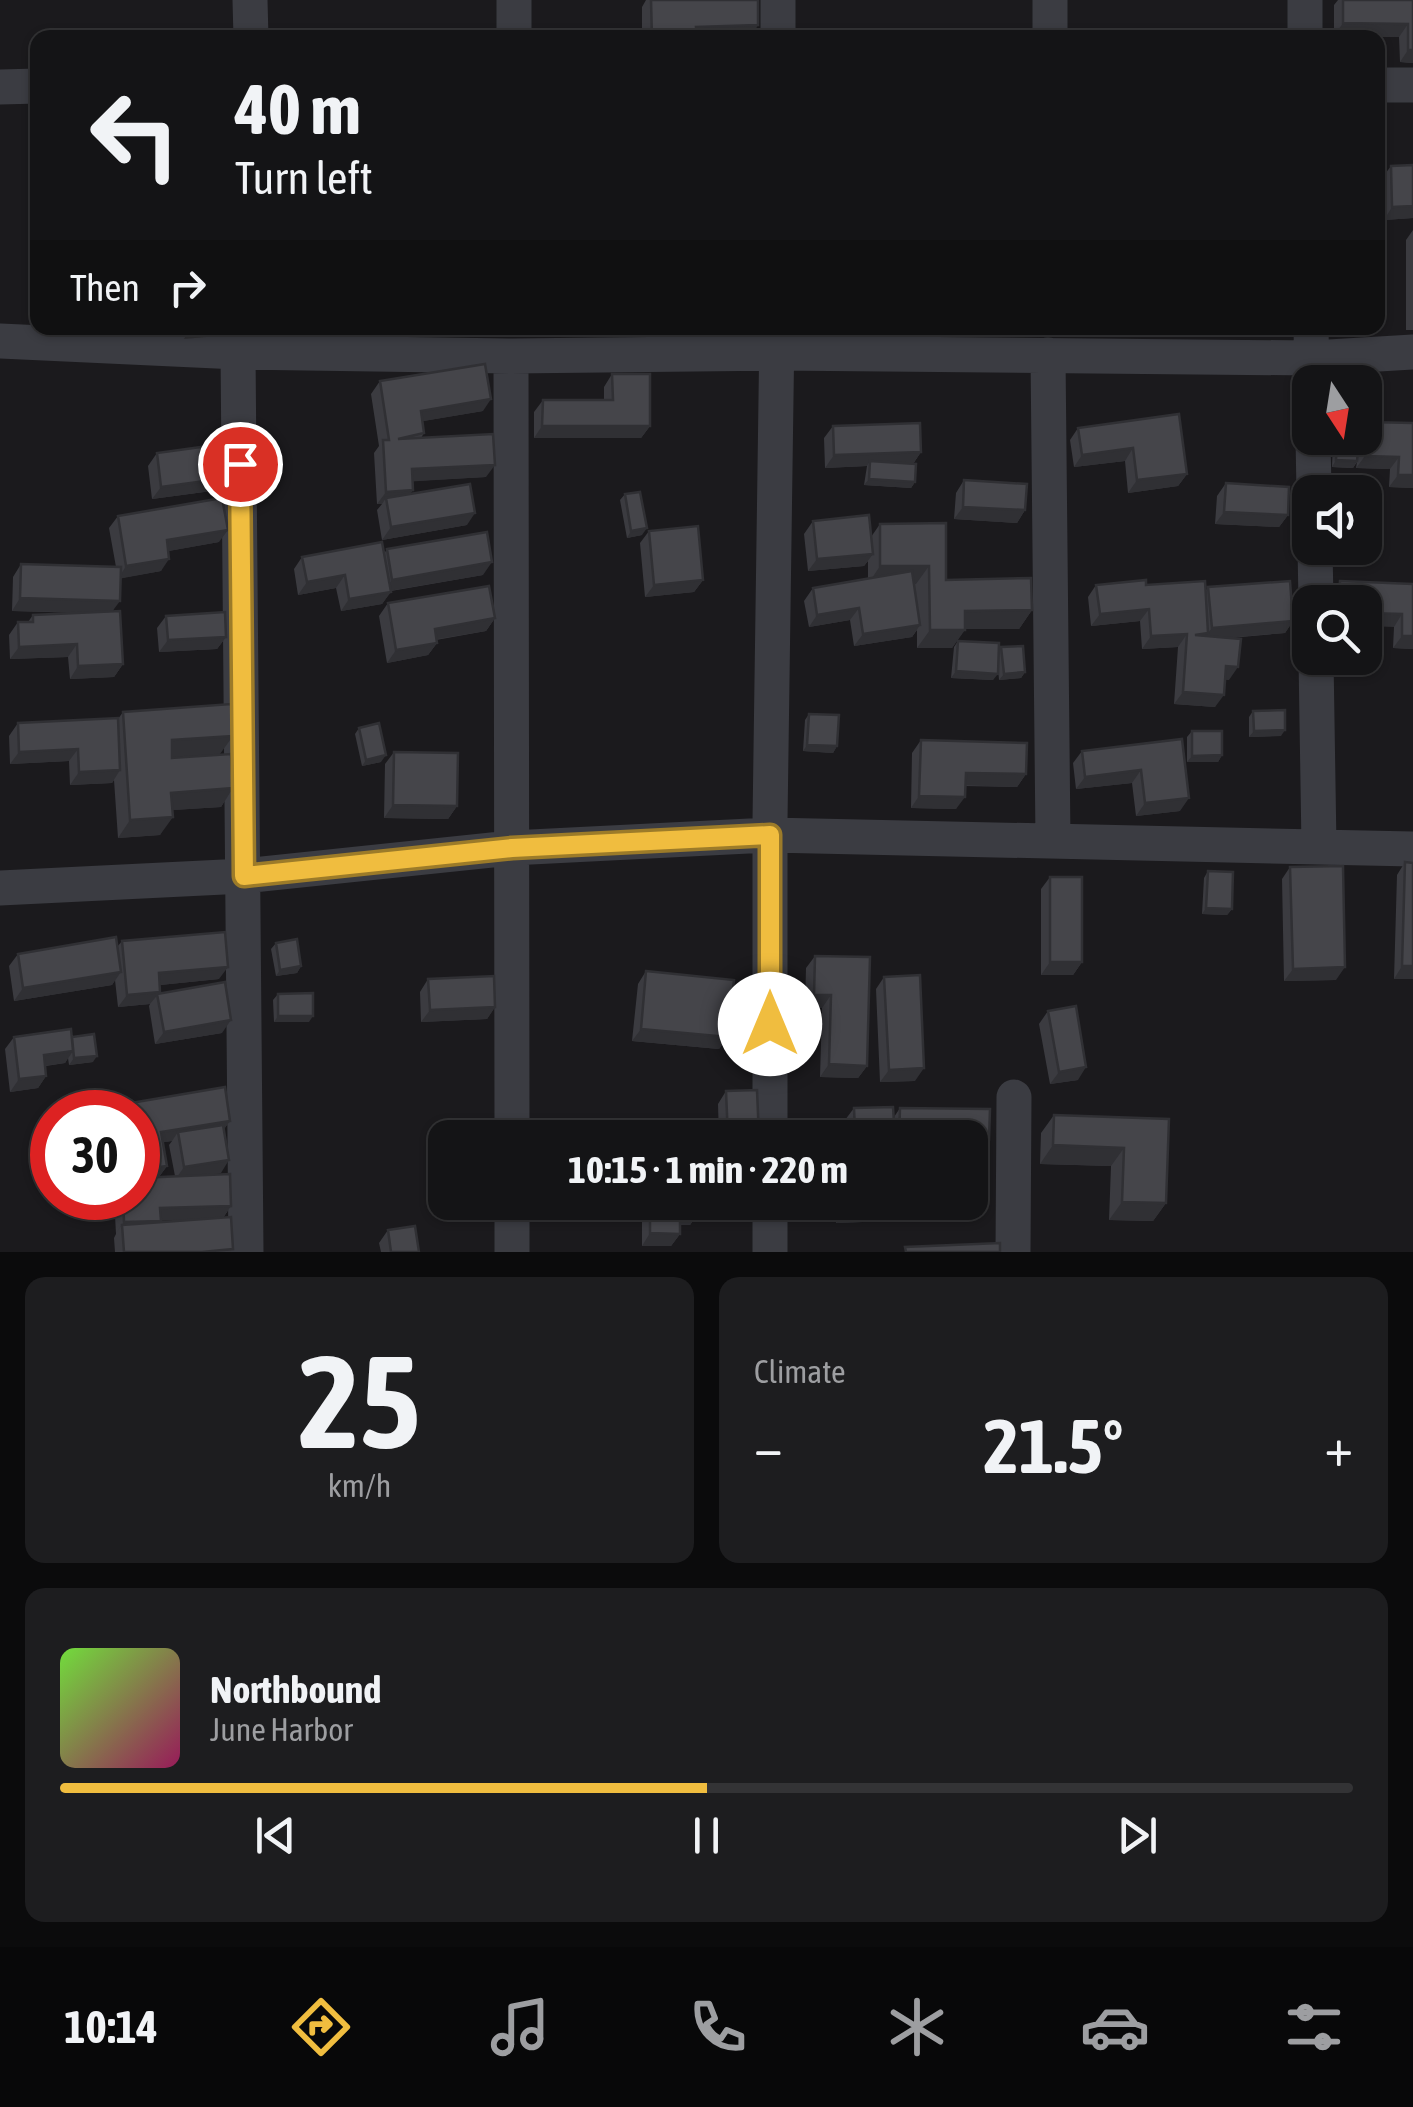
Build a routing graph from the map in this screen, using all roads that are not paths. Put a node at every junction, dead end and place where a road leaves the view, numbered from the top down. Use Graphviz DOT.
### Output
graph roads {
  1 [pos="250,0"];
  2 [pos="514,0"];
  3 [pos="778,0"];
  4 [pos="1050,0"];
  5 [pos="1305,0"];
  6 [pos="251,30"];
  7 [pos="514,30"];
  8 [pos="778,30"];
  9 [pos="1050,30"];
  10 [pos="1305,30"];
  11 [pos="1385,85"];
  12 [pos="1413,85"];
  13 [pos="0,86"];
  14 [pos="30,86"];
  15 [pos="776,340"];
  16 [pos="0,341"];
  17 [pos="238,352"];
  18 [pos="1413,352"];
  19 [pos="1048,355"];
  20 [pos="511,356"];
  21 [pos="1311,356"];
  22 [pos="1316,675"];
  23 [pos="770,835"];
  24 [pos="1054,841"];
  25 [pos="1320,847"];
  26 [pos="512,848"];
  27 [pos="1413,850"];
  28 [pos="244,876"];
  29 [pos="0,888"];
  30 [pos="1014,1097"];
  31 [pos="512,1120"];
  32 [pos="770,1120"];
  33 [pos="512,1220"];
  34 [pos="770,1220"];
  35 [pos="246,1252"];
  36 [pos="512,1252"];
  37 [pos="770,1252"];
  38 [pos="1013,1252"];
  1 -- 6 [label="street"];
  2 -- 7 [label="street"];
  3 -- 8 [label="street"];
  4 -- 9 [label="street"];
  5 -- 10 [label="street"];
  11 -- 12 [label="street"];
  13 -- 14 [label="street"];
  15 -- 19 [label="street"];
  15 -- 20 [label="street"];
  15 -- 23 [label="street"];
  16 -- 17 [label="street"];
  17 -- 20 [label="street"];
  17 -- 28 [label="street"];
  18 -- 21 [label="street"];
  19 -- 21 [label="street"];
  19 -- 24 [label="street"];
  20 -- 26 [label="street"];
  22 -- 25 [label="street"];
  23 -- 24 [label="street"];
  23 -- 26 [label="street"];
  23 -- 32 [label="street"];
  24 -- 25 [label="street"];
  25 -- 27 [label="street"];
  26 -- 28 [label="street"];
  26 -- 31 [label="street"];
  28 -- 29 [label="street"];
  28 -- 35 [label="street"];
  30 -- 38 [label="street"];
  33 -- 36 [label="street"];
  34 -- 37 [label="street"];
}
